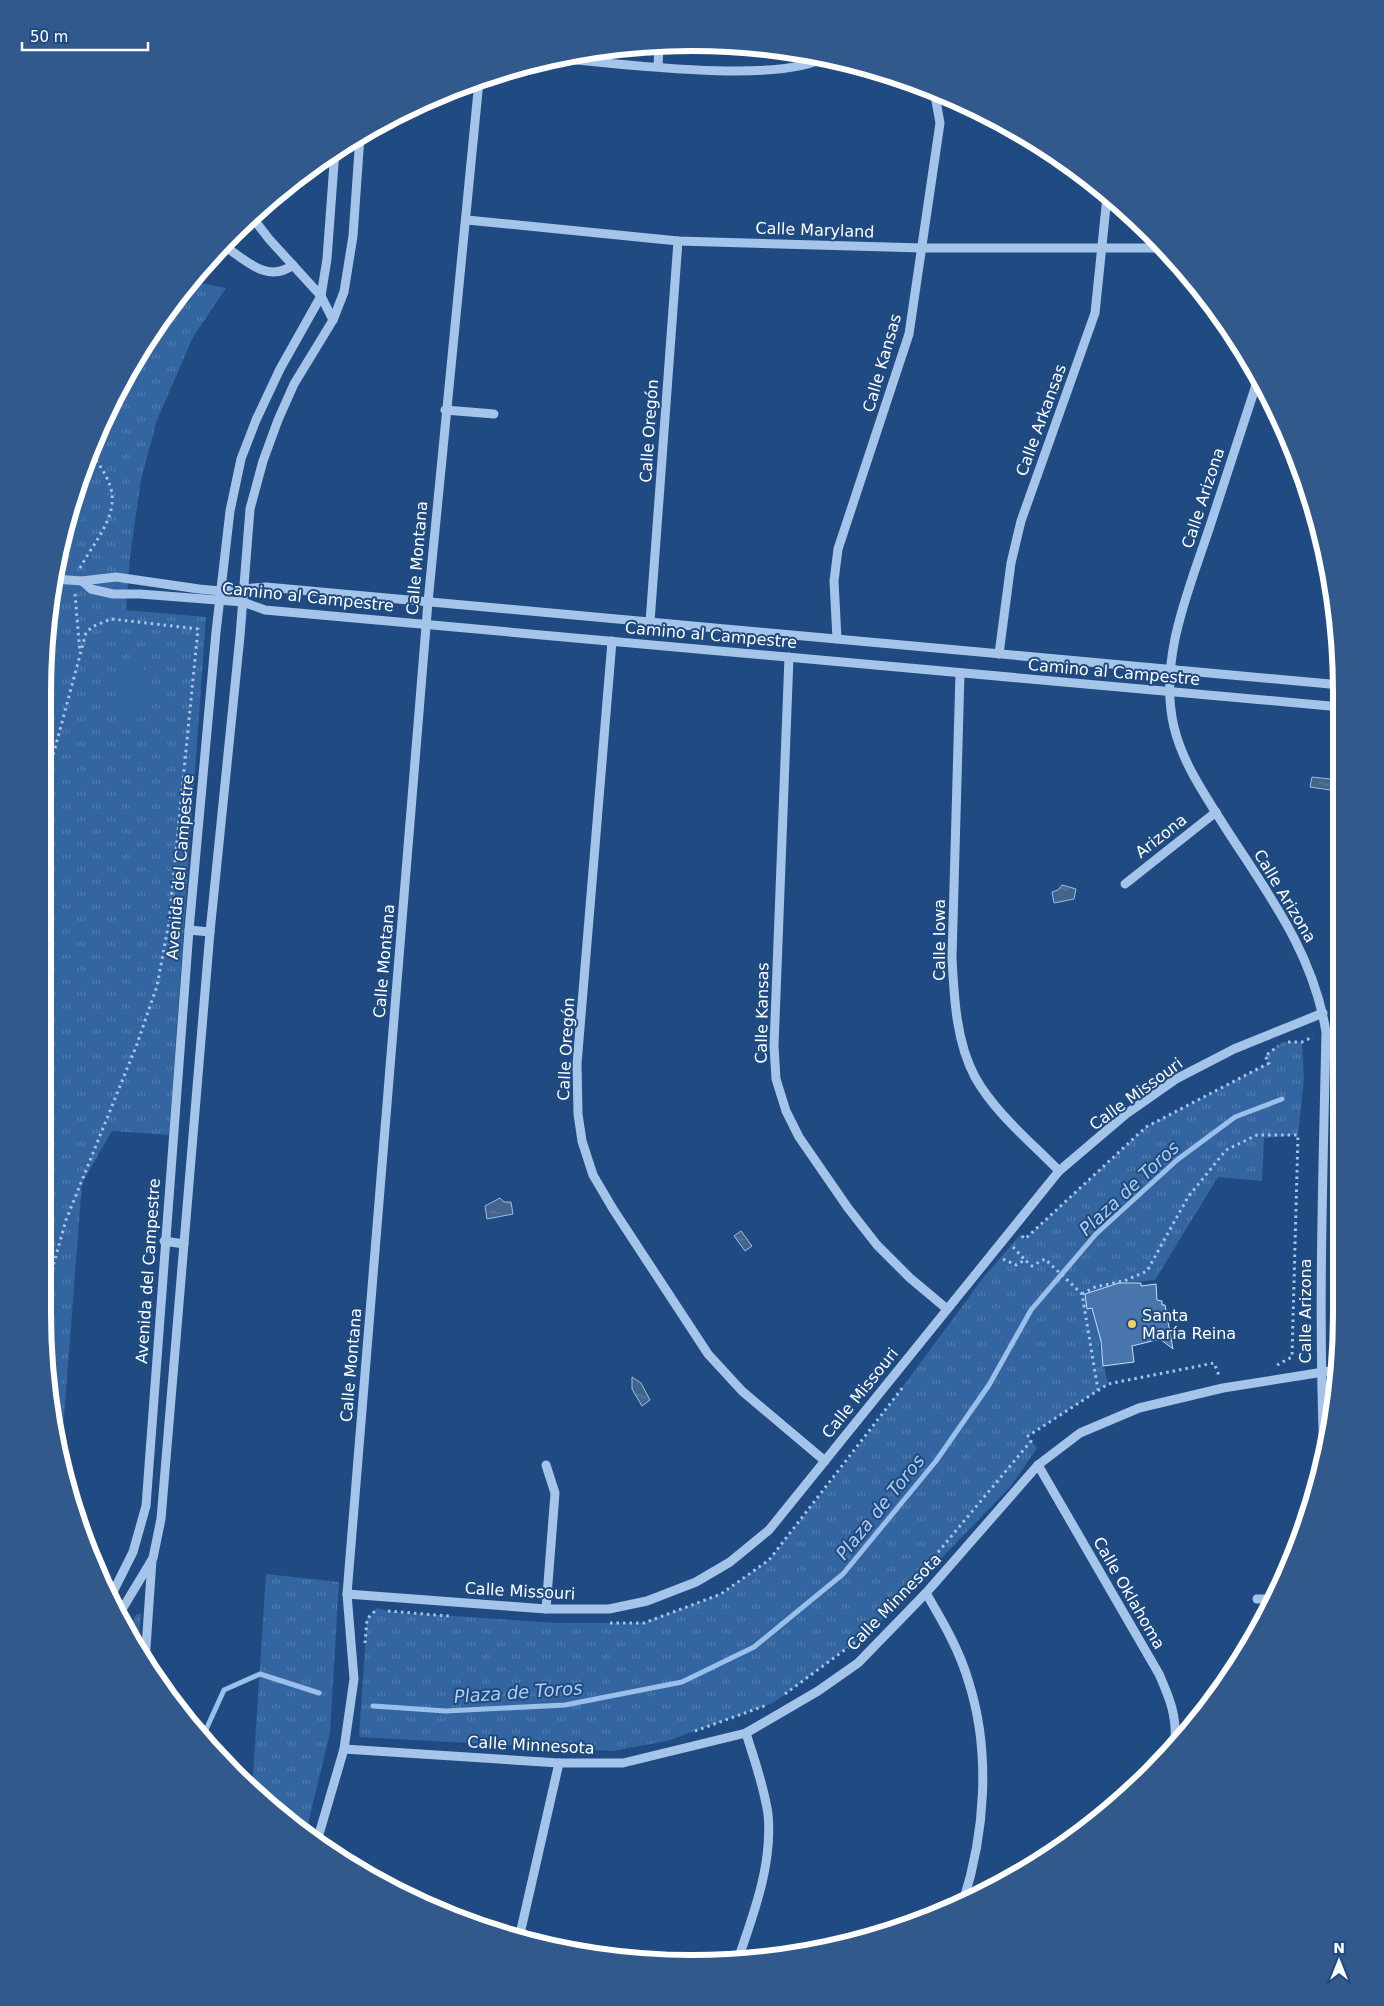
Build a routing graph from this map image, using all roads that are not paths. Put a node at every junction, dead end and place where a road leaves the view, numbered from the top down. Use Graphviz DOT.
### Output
graph roads {
  1 [pos="658,53"];
  2 [pos="587,61"];
  3 [pos="811,63"];
  4 [pos="658,66"];
  5 [pos="478,88"];
  6 [pos="936,100"];
  7 [pos="359,145"];
  8 [pos="334,160"];
  9 [pos="1106,204"];
  10 [pos="466,220"];
  11 [pos="257,222"];
  12 [pos="678,241"];
  13 [pos="923,248"];
  14 [pos="1103,248"];
  15 [pos="1153,248"];
  16 [pos="229,249"];
  17 [pos="293,265"];
  18 [pos="322,296"];
  19 [pos="332,320"];
  20 [pos="1255,387"];
  21 [pos="445,410"];
  22 [pos="494,414"];
  23 [pos="79,579"];
  24 [pos="62,580"];
  25 [pos="244,590"];
  26 [pos="220,591"];
  27 [pos="218,602"];
  28 [pos="243,602"];
  29 [pos="428,602"];
  30 [pos="650,622"];
  31 [pos="427,624"];
  32 [pos="837,639"];
  33 [pos="612,642"];
  34 [pos="999,654"];
  35 [pos="789,657"];
  36 [pos="1170,669"];
  37 [pos="960,673"];
  38 [pos="1333,684"];
  39 [pos="1169,692"];
  40 [pos="1333,706"];
  41 [pos="1216,812"];
  42 [pos="1125,884"];
  43 [pos="190,930"];
  44 [pos="210,932"];
  45 [pos="1323,1013"];
  46 [pos="1059,1171"];
  47 [pos="164,1241"];
  48 [pos="184,1244"];
  49 [pos="947,1309"];
  50 [pos="1330,1371"];
  51 [pos="1321,1372"];
  52 [pos="1323,1423"];
  53 [pos="825,1461"];
  54 [pos="546,1465"];
  55 [pos="1038,1465"];
  56 [pos="153,1558"];
  57 [pos="114,1590"];
  58 [pos="926,1593"];
  59 [pos="347,1594"];
  60 [pos="1266,1599"];
  61 [pos="1257,1600"];
  62 [pos="123,1608"];
  63 [pos="546,1609"];
  64 [pos="146,1649"];
  65 [pos="746,1733"];
  66 [pos="1176,1734"];
  67 [pos="344,1748"];
  68 [pos="560,1763"];
  69 [pos="319,1834"];
  70 [pos="965,1893"];
  71 [pos="521,1931"];
  72 [pos="739,1952"];
  1 -- 4 [label="street"];
  2 -- 4 [label="street"];
  3 -- 4 [label="street"];
  5 -- 10 [label="street, Calle Montana"];
  6 -- 13 [label="street, Calle Kansas"];
  7 -- 19 [label="street, Avenida del Campestre"];
  8 -- 18 [label="street, Avenida del Campestre"];
  9 -- 14 [label="street, Calle Arkansas"];
  10 -- 12 [label="street, Calle Maryland"];
  10 -- 21 [label="street, Calle Montana"];
  11 -- 17 [label="street"];
  12 -- 13 [label="street, Calle Maryland"];
  12 -- 30 [label="street, Calle Oregón"];
  13 -- 14 [label="street, Calle Maryland"];
  13 -- 32 [label="street, Calle Kansas"];
  14 -- 15 [label="street, Calle Maryland"];
  14 -- 34 [label="street, Calle Arkansas"];
  16 -- 17 [label="street"];
  17 -- 18 [label="street"];
  18 -- 19 [label="street"];
  18 -- 26 [label="street, Avenida del Campestre"];
  19 -- 25 [label="street, Avenida del Campestre"];
  20 -- 36 [label="street, Calle Arizona"];
  21 -- 22 [label="street"];
  21 -- 29 [label="street, Calle Montana"];
  23 -- 24 [label="street, Camino al Campestre"];
  23 -- 26 [label="street, Camino al Campestre"];
  23 -- 27 [label="street, Camino al Campestre"];
  25 -- 26 [label="street, Camino al Campestre"];
  25 -- 28 [label="street, Avenida del Campestre"];
  25 -- 29 [label="street, Camino al Campestre"];
  26 -- 27 [label="street, Avenida del Campestre"];
  27 -- 28 [label="street, Camino al Campestre"];
  27 -- 43 [label="street, Avenida del Campestre"];
  28 -- 31 [label="street, Camino al Campestre"];
  28 -- 44 [label="street, Avenida del Campestre"];
  29 -- 30 [label="street, Camino al Campestre"];
  29 -- 31 [label="street, Calle Montana"];
  30 -- 32 [label="street, Camino al Campestre"];
  31 -- 33 [label="street, Camino al Campestre"];
  31 -- 59 [label="street, Calle Montana"];
  32 -- 34 [label="street, Camino al Campestre"];
  33 -- 35 [label="street, Camino al Campestre"];
  33 -- 53 [label="street, Calle Oregón"];
  34 -- 36 [label="street, Camino al Campestre"];
  35 -- 37 [label="street, Camino al Campestre"];
  35 -- 49 [label="street, Calle Kansas"];
  36 -- 38 [label="street, Camino al Campestre"];
  36 -- 39 [label="street, Calle Arizona"];
  37 -- 39 [label="street, Camino al Campestre"];
  37 -- 46 [label="street, Calle Iowa"];
  39 -- 40 [label="street, Camino al Campestre"];
  39 -- 41 [label="street, Calle Arizona"];
  41 -- 42 [label="street, Arizona"];
  41 -- 45 [label="street, Calle Arizona"];
  43 -- 44 [label="street"];
  43 -- 47 [label="street, Avenida del Campestre"];
  44 -- 48 [label="street, Avenida del Campestre"];
  45 -- 46 [label="street, Calle Missouri"];
  45 -- 51 [label="street, Calle Arizona"];
  46 -- 49 [label="street, Calle Missouri"];
  47 -- 48 [label="street"];
  47 -- 57 [label="street, Avenida del Campestre"];
  48 -- 56 [label="street, Avenida del Campestre"];
  49 -- 53 [label="street, Calle Missouri"];
  50 -- 51 [label="street, Calle Minnesota"];
  51 -- 52 [label="street, Calle Arizona"];
  51 -- 55 [label="street, Calle Minnesota"];
  53 -- 63 [label="street, Calle Missouri"];
  54 -- 63 [label="street"];
  55 -- 58 [label="street, Calle Minnesota"];
  55 -- 66 [label="street, Calle Oklahoma"];
  56 -- 62 [label="street, Avenida del Campestre"];
  56 -- 64 [label="street, Avenida del Campestre"];
  58 -- 65 [label="street, Calle Minnesota"];
  58 -- 70 [label="street"];
  59 -- 63 [label="street, Calle Missouri"];
  59 -- 67 [label="street, Calle Montana"];
  60 -- 61 [label="street"];
  65 -- 68 [label="street, Calle Minnesota"];
  65 -- 72 [label="street"];
  67 -- 68 [label="street, Calle Minnesota"];
  67 -- 69 [label="street, Calle Montana"];
  68 -- 71 [label="street"];
}
